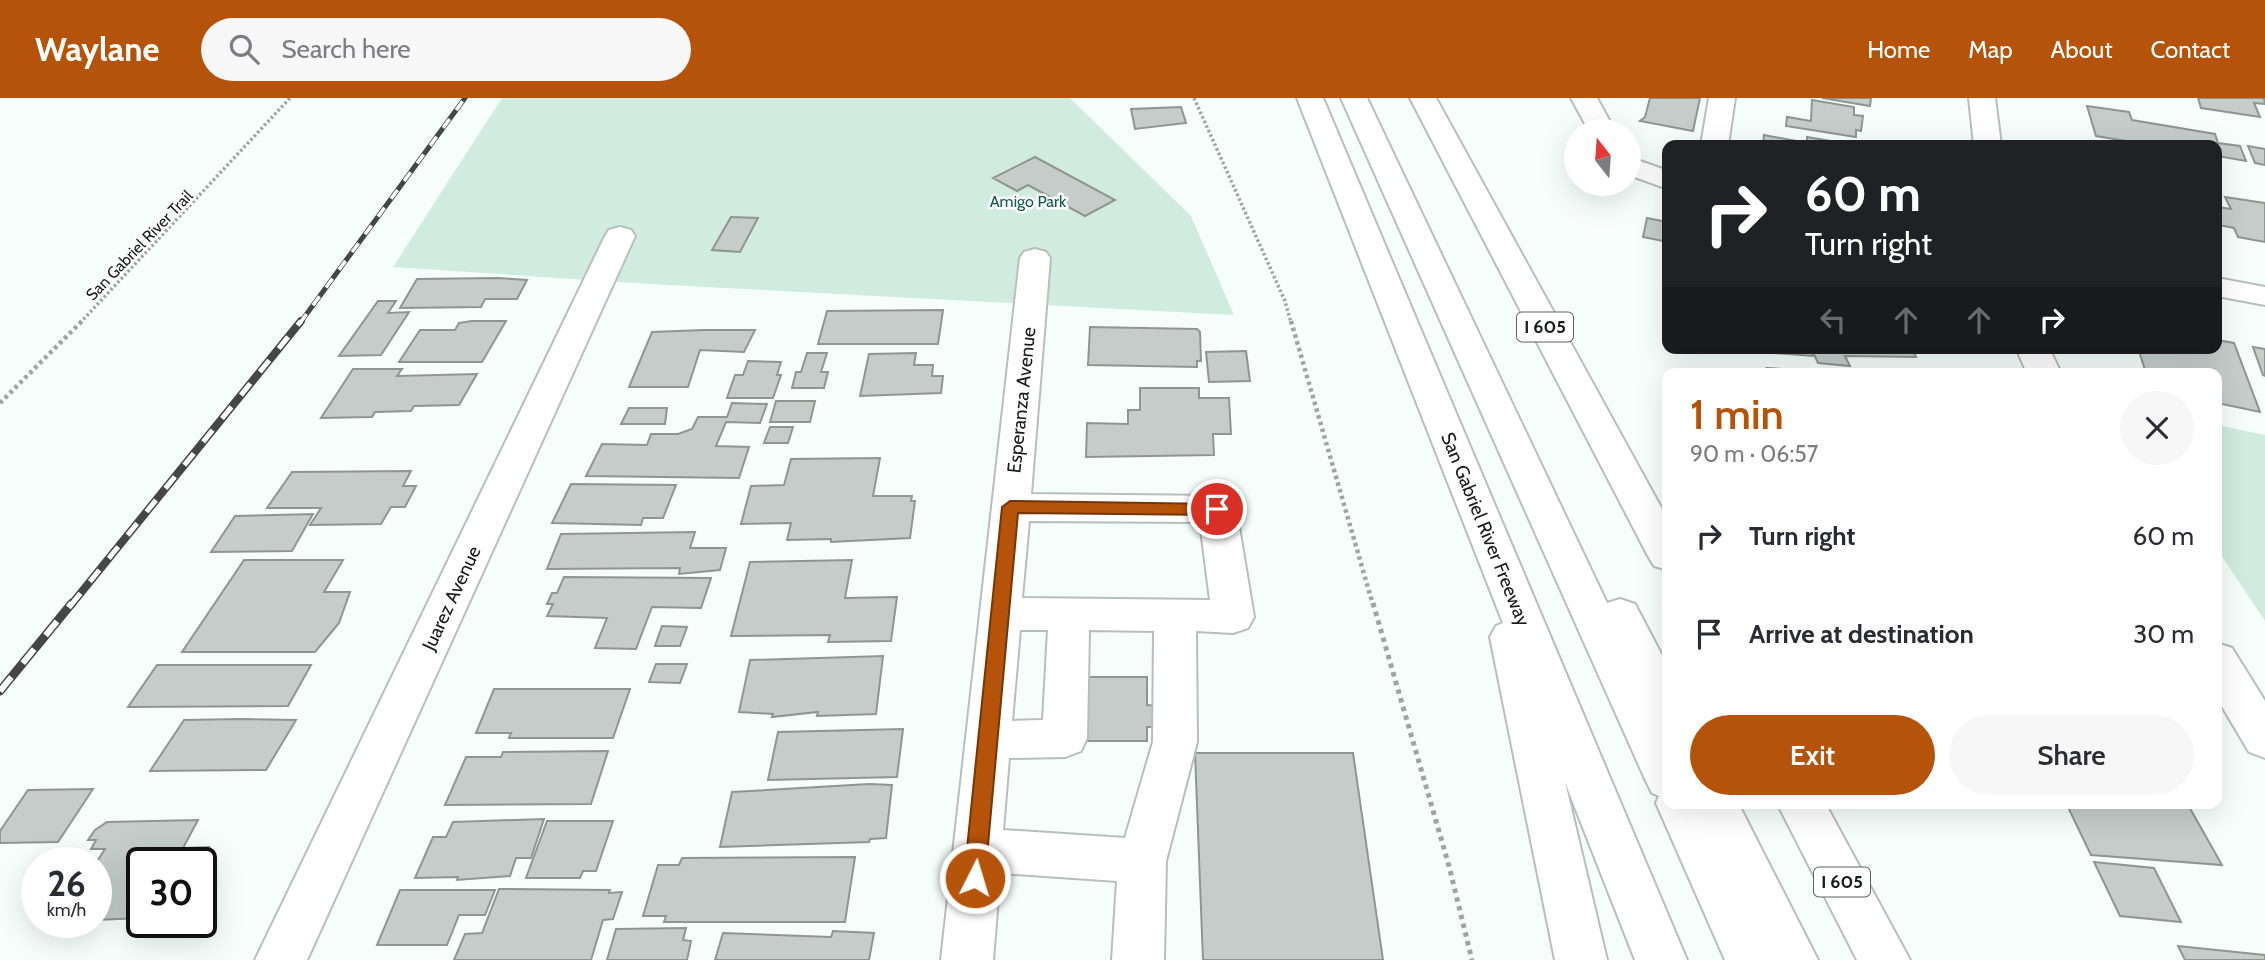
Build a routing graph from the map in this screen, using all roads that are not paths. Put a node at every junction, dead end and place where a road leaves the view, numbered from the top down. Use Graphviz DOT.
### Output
graph roads {
  1 [pos="1310,98"];
  2 [pos="1354,98"];
  3 [pos="1374,98"];
  4 [pos="1423,98"];
  5 [pos="1584,98"];
  6 [pos="1722,98"];
  7 [pos="1982,98"];
  8 [pos="1595,119"];
  9 [pos="1716,140"];
  10 [pos="1986,140"];
  11 [pos="1642,170"];
  12 [pos="1662,179"];
  13 [pos="620,236"];
  14 [pos="1035,258"];
  15 [pos="2222,288"];
  16 [pos="2265,296"];
  17 [pos="1010,507"];
  18 [pos="1489,536"];
  19 [pos="1662,545"];
  20 [pos="1069,613"];
  21 [pos="1001,614"];
  22 [pos="1175,615"];
  23 [pos="2222,668"];
  24 [pos="1662,698"];
  25 [pos="2265,738"];
  26 [pos="988,740"];
  27 [pos="1662,766"];
  28 [pos="1682,809"];
  29 [pos="1717,809"];
  30 [pos="1803,809"];
  31 [pos="977,850"];
  32 [pos="1142,861"];
  33 [pos="281,960"];
  34 [pos="967,960"];
  35 [pos="1138,960"];
  36 [pos="1581,960"];
  37 [pos="1661,960"];
  38 [pos="1751,960"];
  39 [pos="1792,960"];
  40 [pos="1884,960"];
  1 -- 18 [label="main road, San Gabriel River Freeway"];
  2 -- 27 [label="main road"];
  3 -- 24 [label="main road"];
  4 -- 19 [label="main road, I 605"];
  5 -- 8 [label="main road"];
  6 -- 9 [label="main road"];
  7 -- 10 [label="main road"];
  11 -- 12 [label="main road"];
  13 -- 33 [label="main road, Juarez Avenue"];
  14 -- 17 [label="main road, Esperanza Avenue"];
  15 -- 16 [label="main road"];
  17 -- 21 [label="main road, Esperanza Avenue"];
  17 -- 22 [label="main road"];
  18 -- 36 [label="main road"];
  18 -- 37 [label="main road, San Gabriel River Freeway"];
  20 -- 21 [label="main road"];
  20 -- 22 [label="main road"];
  20 -- 26 [label="main road"];
  21 -- 26 [label="main road, Esperanza Avenue"];
  22 -- 32 [label="main road"];
  23 -- 25 [label="main road"];
  26 -- 31 [label="main road, Esperanza Avenue"];
  28 -- 38 [label="main road"];
  29 -- 39 [label="main road"];
  30 -- 40 [label="main road, I 605"];
  31 -- 32 [label="main road"];
  31 -- 34 [label="main road, Esperanza Avenue"];
  32 -- 35 [label="main road"];
}
